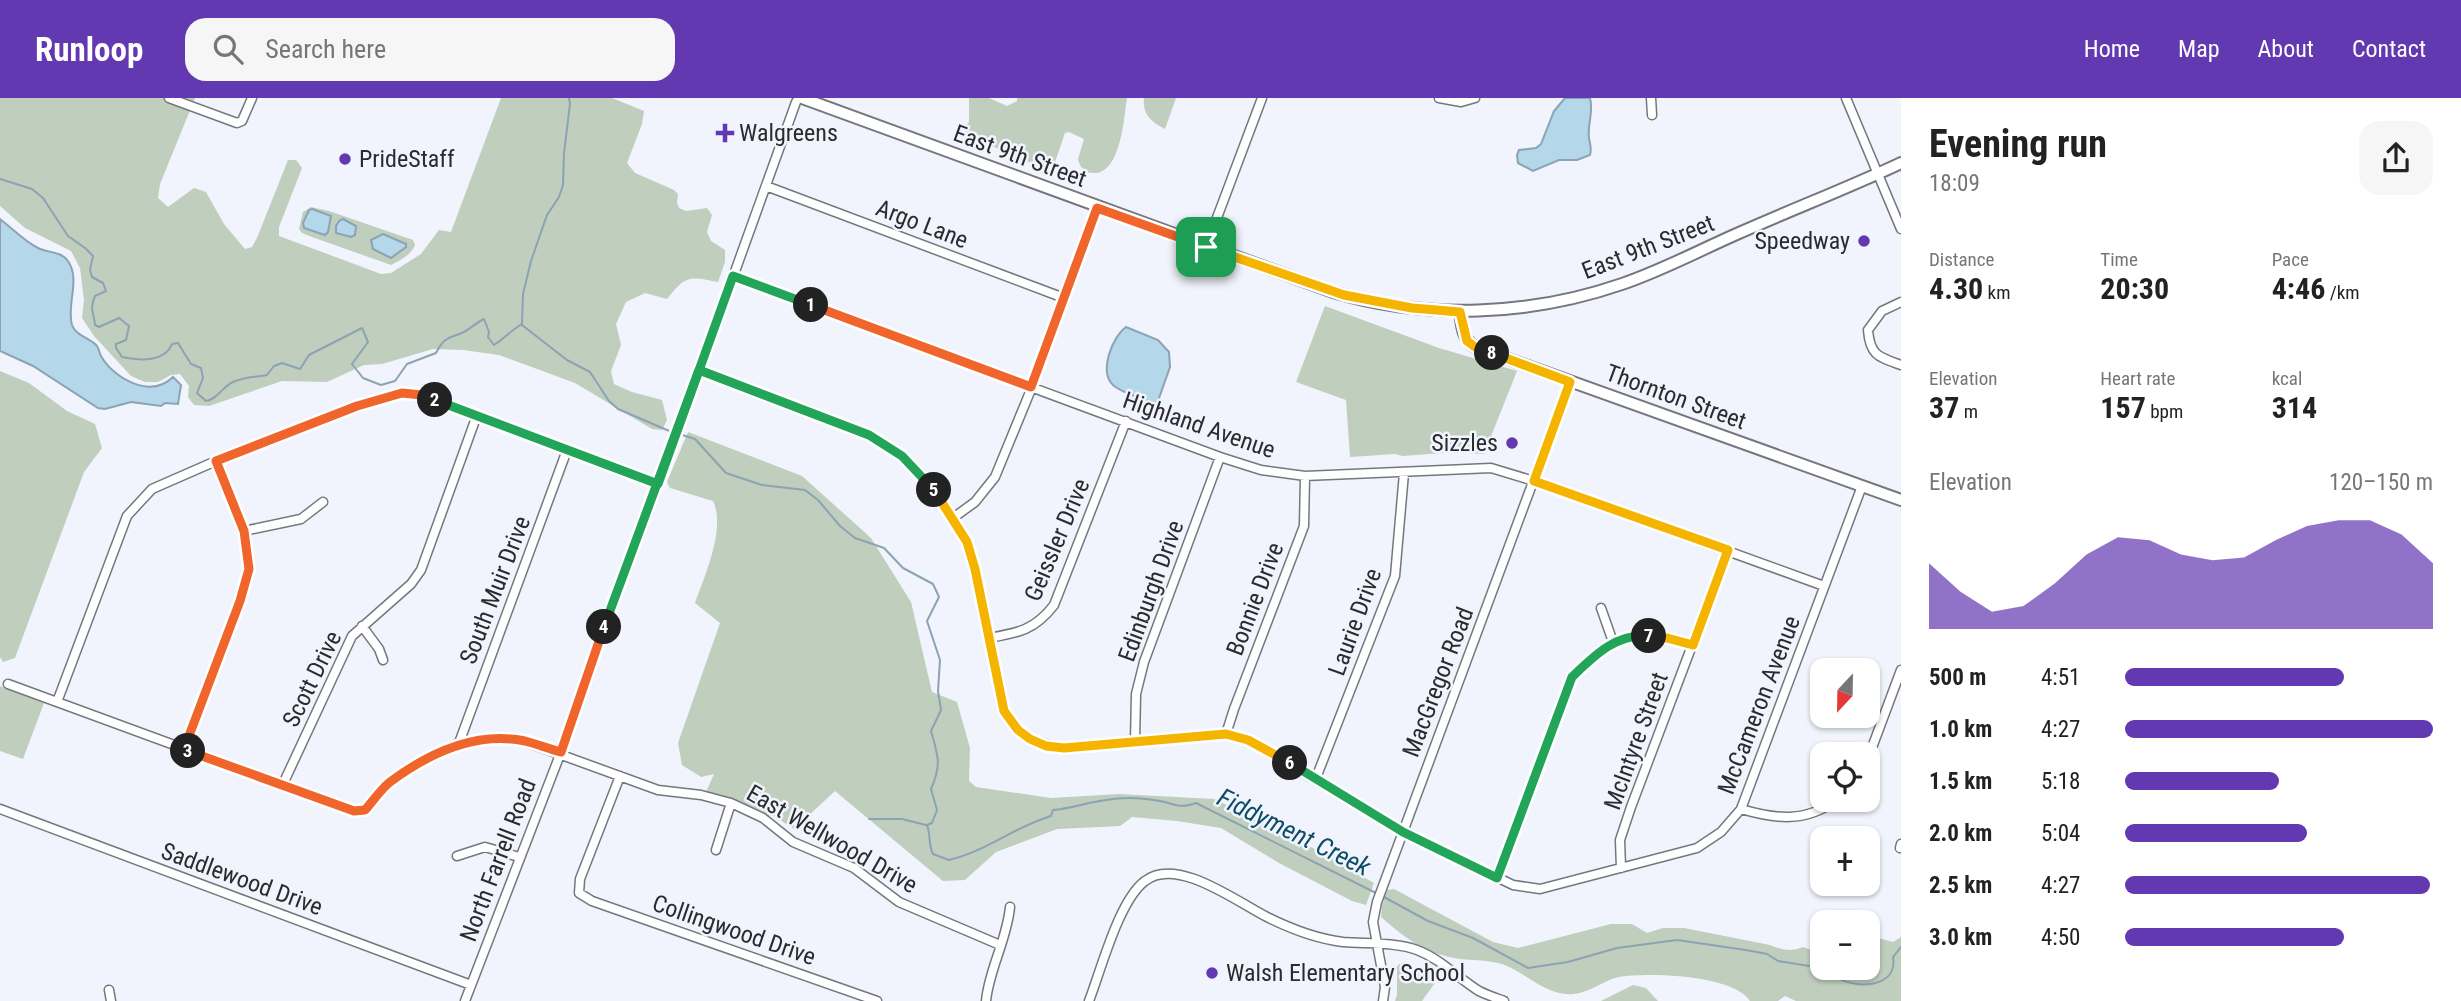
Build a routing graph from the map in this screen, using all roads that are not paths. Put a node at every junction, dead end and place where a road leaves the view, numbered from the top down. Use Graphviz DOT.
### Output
graph roads {
  1 [pos="169,98"];
  2 [pos="252,98"];
  3 [pos="1262,98"];
  4 [pos="1439,98"];
  5 [pos="1475,98"];
  6 [pos="1651,98"];
  7 [pos="1846,98"];
  8 [pos="799,99"];
  9 [pos="1652,115"];
  10 [pos="1901,163"];
  11 [pos="1878,174"];
  12 [pos="766,186"];
  13 [pos="1097,208"];
  14 [pos="1901,229"];
  15 [pos="1206,247"];
  16 [pos="733,276"];
  17 [pos="1064,298"];
  18 [pos="1901,302"];
  19 [pos="1460,312"];
  20 [pos="1901,365"];
  21 [pos="699,370"];
  22 [pos="1570,382"];
  23 [pos="1031,387"];
  24 [pos="477,415"];
  25 [pos="1126,421"];
  26 [pos="567,450"];
  27 [pos="1220,457"];
  28 [pos="216,461"];
  29 [pos="1404,472"];
  30 [pos="1304,476"];
  31 [pos="1534,481"];
  32 [pos="658,484"];
  33 [pos="1862,486"];
  34 [pos="1901,500"];
  35 [pos="323,502"];
  36 [pos="953,518"];
  37 [pos="244,531"];
  38 [pos="1728,550"];
  39 [pos="1824,586"];
  40 [pos="1601,607"];
  41 [pos="362,625"];
  42 [pos="989,638"];
  43 [pos="1613,642"];
  44 [pos="1693,645"];
  45 [pos="383,660"];
  46 [pos="1901,670"];
  47 [pos="8,684"];
  48 [pos="57,702"];
  49 [pos="1226,734"];
  50 [pos="1135,741"];
  51 [pos="1874,742"];
  52 [pos="459,743"];
  53 [pos="184,749"];
  54 [pos="561,752"];
  55 [pos="620,776"];
  56 [pos="1316,778"];
  57 [pos="283,784"];
  58 [pos="731,803"];
  59 [pos="0,809"];
  60 [pos="1741,809"];
  61 [pos="1813,812"];
  62 [pos="1403,832"];
  63 [pos="716,850"];
  64 [pos="457,856"];
  65 [pos="519,857"];
  66 [pos="1621,868"];
  67 [pos="1497,878"];
  68 [pos="1010,908"];
  69 [pos="1377,944"];
  70 [pos="1000,945"];
  71 [pos="471,985"];
  72 [pos="109,990"];
  73 [pos="111,1001"];
  74 [pos="465,1001"];
  75 [pos="877,1001"];
  76 [pos="986,1001"];
  77 [pos="1089,1001"];
  78 [pos="1383,1001"];
  79 [pos="1504,1001"];
  1 -- 2 [label="street"];
  3 -- 15 [label="street"];
  4 -- 5 [label="street"];
  6 -- 9 [label="street"];
  7 -- 11 [label="street"];
  8 -- 12 [label="street, North Farrell Road"];
  8 -- 13 [label="main road, East 9th Street"];
  10 -- 11 [label="main road, East 9th Street"];
  11 -- 14 [label="street"];
  11 -- 19 [label="main road, East 9th Street"];
  12 -- 16 [label="street, North Farrell Road"];
  12 -- 17 [label="street, Argo Lane"];
  13 -- 15 [label="main road, East 9th Street"];
  13 -- 17 [label="street"];
  15 -- 19 [label="main road, East 9th Street"];
  16 -- 21 [label="street, North Farrell Road"];
  16 -- 23 [label="street, Highland Avenue"];
  17 -- 23 [label="street"];
  18 -- 20 [label="street"];
  19 -- 22 [label="main road, Thornton Street"];
  21 -- 32 [label="street, North Farrell Road"];
  21 -- 36 [label="street, McCameron Avenue"];
  22 -- 31 [label="street, MacGregor Road"];
  22 -- 33 [label="main road, Thornton Street"];
  23 -- 25 [label="street, Highland Avenue"];
  23 -- 36 [label="street"];
  24 -- 26 [label="street"];
  24 -- 28 [label="street"];
  24 -- 41 [label="street, Scott Drive"];
  25 -- 27 [label="street, Highland Avenue"];
  25 -- 42 [label="street, Geissler Drive"];
  26 -- 32 [label="street"];
  26 -- 52 [label="street, South Muir Drive"];
  27 -- 30 [label="street, Highland Avenue"];
  27 -- 50 [label="street, Edinburgh Drive"];
  28 -- 37 [label="street"];
  28 -- 48 [label="street"];
  29 -- 30 [label="street, Highland Avenue"];
  29 -- 31 [label="street, Highland Avenue"];
  29 -- 56 [label="street, Laurie Drive"];
  30 -- 49 [label="street, Bonnie Drive"];
  31 -- 38 [label="street, Highland Avenue"];
  31 -- 62 [label="street, MacGregor Road"];
  32 -- 54 [label="street, North Farrell Road"];
  33 -- 34 [label="main road, Thornton Street"];
  33 -- 39 [label="street, McCameron Avenue"];
  35 -- 37 [label="street"];
  36 -- 42 [label="street, McCameron Avenue"];
  37 -- 53 [label="street"];
  38 -- 39 [label="street, Highland Avenue"];
  38 -- 44 [label="street, McIntyre Street"];
  39 -- 60 [label="street, McCameron Avenue"];
  40 -- 43 [label="street"];
  41 -- 45 [label="street"];
  41 -- 57 [label="street, Scott Drive"];
  42 -- 50 [label="street, McCameron Avenue"];
  43 -- 44 [label="street"];
  43 -- 67 [label="street"];
  44 -- 66 [label="street, McIntyre Street"];
  46 -- 51 [label="street"];
  47 -- 48 [label="street"];
  48 -- 53 [label="street"];
  49 -- 50 [label="street, McCameron Avenue"];
  49 -- 56 [label="street, McCameron Avenue"];
  52 -- 54 [label="street, East Wellwood Drive"];
  52 -- 57 [label="street"];
  53 -- 57 [label="street"];
  54 -- 55 [label="street, East Wellwood Drive"];
  54 -- 65 [label="street, North Farrell Road"];
  55 -- 58 [label="street, East Wellwood Drive"];
  55 -- 75 [label="street, Collingwood Drive"];
  56 -- 62 [label="street, McCameron Avenue"];
  58 -- 63 [label="street"];
  58 -- 70 [label="street, East Wellwood Drive"];
  59 -- 71 [label="street, Saddlewood Drive"];
  60 -- 61 [label="street"];
  60 -- 66 [label="street, McCameron Avenue"];
  62 -- 67 [label="street, McCameron Avenue"];
  62 -- 69 [label="street, MacGregor Road"];
  64 -- 65 [label="street"];
  65 -- 71 [label="street, North Farrell Road"];
  66 -- 67 [label="street, McCameron Avenue"];
  68 -- 70 [label="street"];
  69 -- 77 [label="street"];
  69 -- 78 [label="street, MacGregor Road"];
  69 -- 79 [label="street"];
  70 -- 76 [label="street"];
  71 -- 74 [label="street, North Farrell Road"];
  72 -- 73 [label="street"];
}
